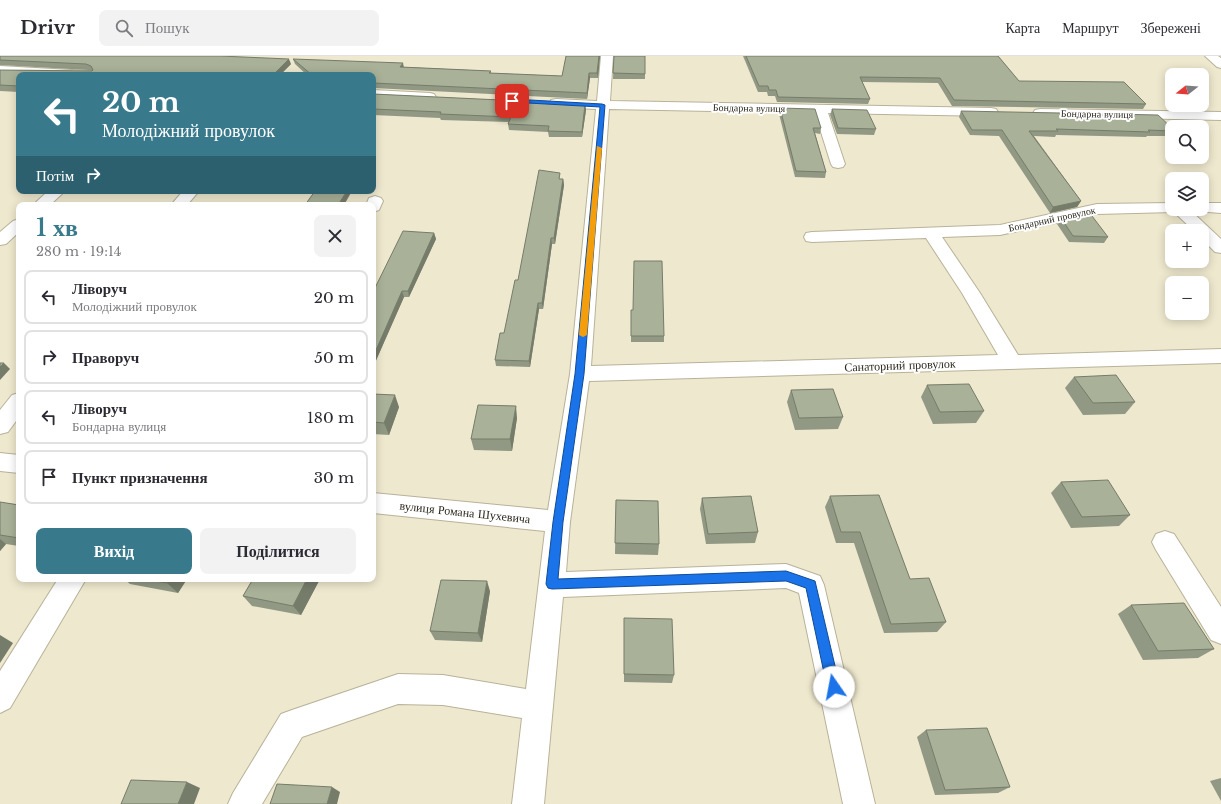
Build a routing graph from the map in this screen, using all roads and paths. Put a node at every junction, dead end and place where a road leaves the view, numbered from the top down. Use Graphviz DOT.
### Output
graph roads {
  1 [pos="607,56"];
  2 [pos="1211,56"];
  3 [pos="1221,64"];
  4 [pos="0,70"];
  5 [pos="36,72"];
  6 [pos="376,94"];
  7 [pos="445,98"];
  8 [pos="540,102"];
  9 [pos="602,105"];
  10 [pos="820,109"];
  11 [pos="1001,112"];
  12 [pos="1025,112"];
  13 [pos="1221,116"];
  14 [pos="838,164"];
  15 [pos="54,194"];
  16 [pos="188,194"];
  17 [pos="44,202"];
  18 [pos="182,202"];
  19 [pos="1165,208"];
  20 [pos="1209,208"];
  21 [pos="1221,208"];
  22 [pos="1187,216"];
  23 [pos="16,227"];
  24 [pos="931,233"];
  25 [pos="812,237"];
  26 [pos="0,240"];
  27 [pos="1221,248"];
  28 [pos="1220,357"];
  29 [pos="1012,362"];
  30 [pos="580,374"];
  31 [pos="16,405"];
  32 [pos="0,426"];
  33 [pos="0,462"];
  34 [pos="16,464"];
  35 [pos="376,503"];
  36 [pos="558,522"];
  37 [pos="1165,542"];
  38 [pos="71,582"];
  39 [pos="552,584"];
  40 [pos="1221,631"];
  41 [pos="0,698"];
  42 [pos="539,706"];
  43 [pos="244,804"];
  44 [pos="528,804"];
  45 [pos="859,804"];
  1 -- 9 [label="street"];
  2 -- 3 [label="street"];
  4 -- 5 [label="street"];
  6 -- 7 [label="street"];
  8 -- 9 [label="street, Бондарна вулиця"];
  9 -- 10 [label="street, Бондарна вулиця"];
  9 -- 30 [label="street"];
  10 -- 11 [label="street, Бондарна вулиця"];
  10 -- 14 [label="street"];
  12 -- 13 [label="street, Бондарна вулиця"];
  15 -- 17 [label="street"];
  16 -- 18 [label="street"];
  19 -- 24 [label="street, Бондарний провулок"];
  20 -- 21 [label="street"];
  22 -- 27 [label="street"];
  23 -- 26 [label="street"];
  24 -- 25 [label="street, Бондарний провулок"];
  24 -- 29 [label="street"];
  28 -- 29 [label="street, Санаторний провулок"];
  29 -- 30 [label="street, Санаторний провулок"];
  30 -- 36 [label="street"];
  31 -- 32 [label="street"];
  33 -- 34 [label="street"];
  35 -- 36 [label="street, вулиця Романа Шухевича"];
  36 -- 39 [label="street"];
  37 -- 40 [label="street"];
  38 -- 41 [label="street"];
  39 -- 42 [label="street"];
  39 -- 45 [label="street"];
  42 -- 43 [label="street"];
  42 -- 44 [label="street"];
}
